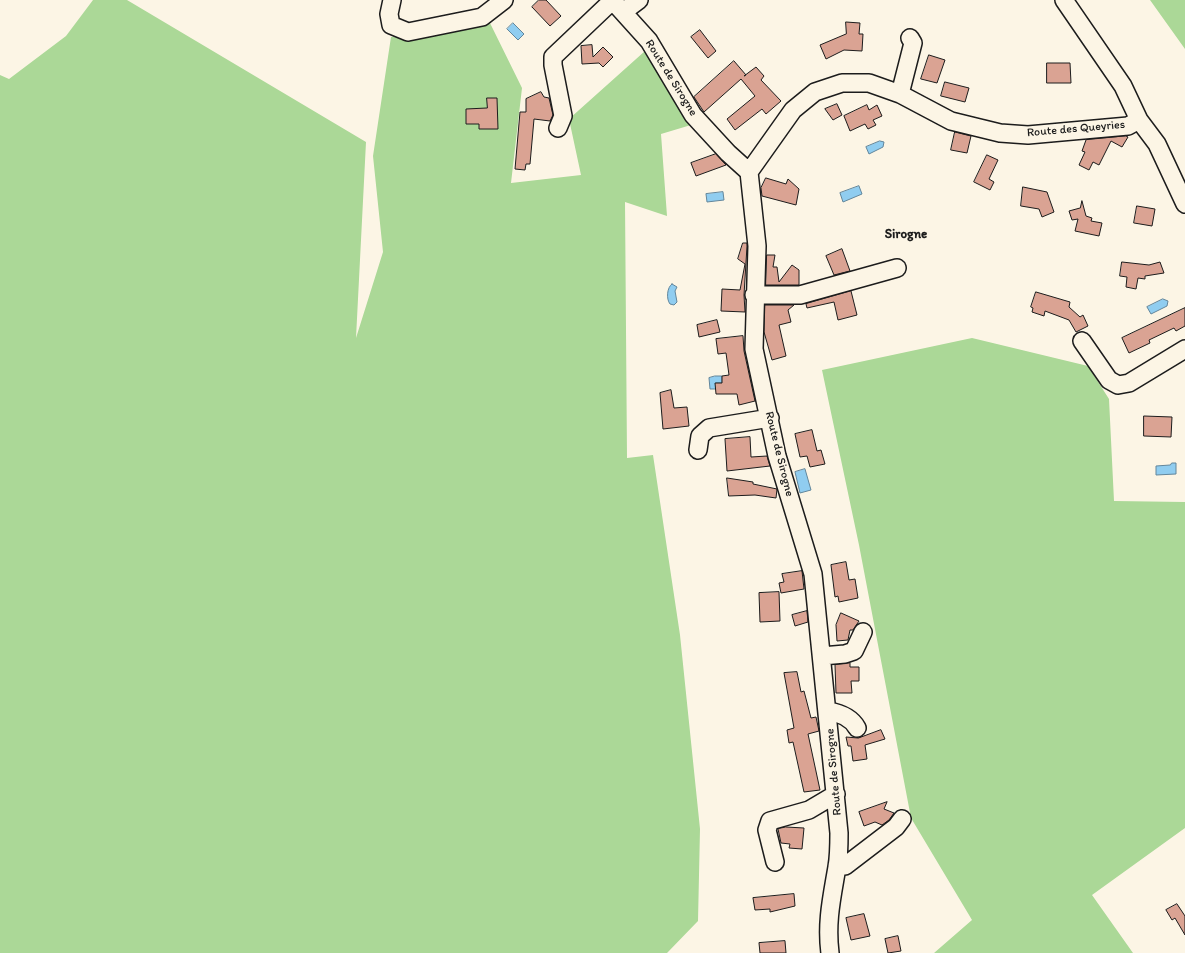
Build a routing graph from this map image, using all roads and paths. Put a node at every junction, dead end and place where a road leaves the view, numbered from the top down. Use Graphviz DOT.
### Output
graph roads {
  1 [pos="392,0"];
  2 [pos="504,0"];
  3 [pos="639,0"];
  4 [pos="1064,0"];
  5 [pos="616,4"];
  6 [pos="910,38"];
  7 [pos="900,94"];
  8 [pos="1139,120"];
  9 [pos="558,128"];
  10 [pos="749,172"];
  11 [pos="1185,204"];
  12 [pos="896,268"];
  13 [pos="754,295"];
  14 [pos="1082,341"];
  15 [pos="1185,349"];
  16 [pos="770,418"];
  17 [pos="698,450"];
  18 [pos="863,632"];
  19 [pos="822,656"];
  20 [pos="828,710"];
  21 [pos="857,728"];
  22 [pos="836,794"];
  23 [pos="902,819"];
  24 [pos="775,862"];
  25 [pos="837,866"];
  26 [pos="830,953"];
  1 -- 2 [label="street"];
  3 -- 5 [label="street"];
  4 -- 8 [label="street"];
  5 -- 9 [label="street"];
  5 -- 10 [label="street, Route de Sirogne"];
  6 -- 7 [label="street"];
  7 -- 8 [label="street, Route des Queyries"];
  7 -- 10 [label="street, Route des Queyries"];
  8 -- 11 [label="street"];
  10 -- 13 [label="street, Route de Sirogne"];
  12 -- 13 [label="street"];
  13 -- 16 [label="street, Route de Sirogne"];
  14 -- 15 [label="street"];
  16 -- 17 [label="street"];
  16 -- 19 [label="street, Route de Sirogne"];
  18 -- 19 [label="street"];
  19 -- 20 [label="street, Route de Sirogne"];
  20 -- 21 [label="street"];
  20 -- 22 [label="street, Route de Sirogne"];
  22 -- 24 [label="street"];
  22 -- 25 [label="street, Route de Sirogne"];
  23 -- 25 [label="street"];
  25 -- 26 [label="street, Route de Sirogne"];
}
